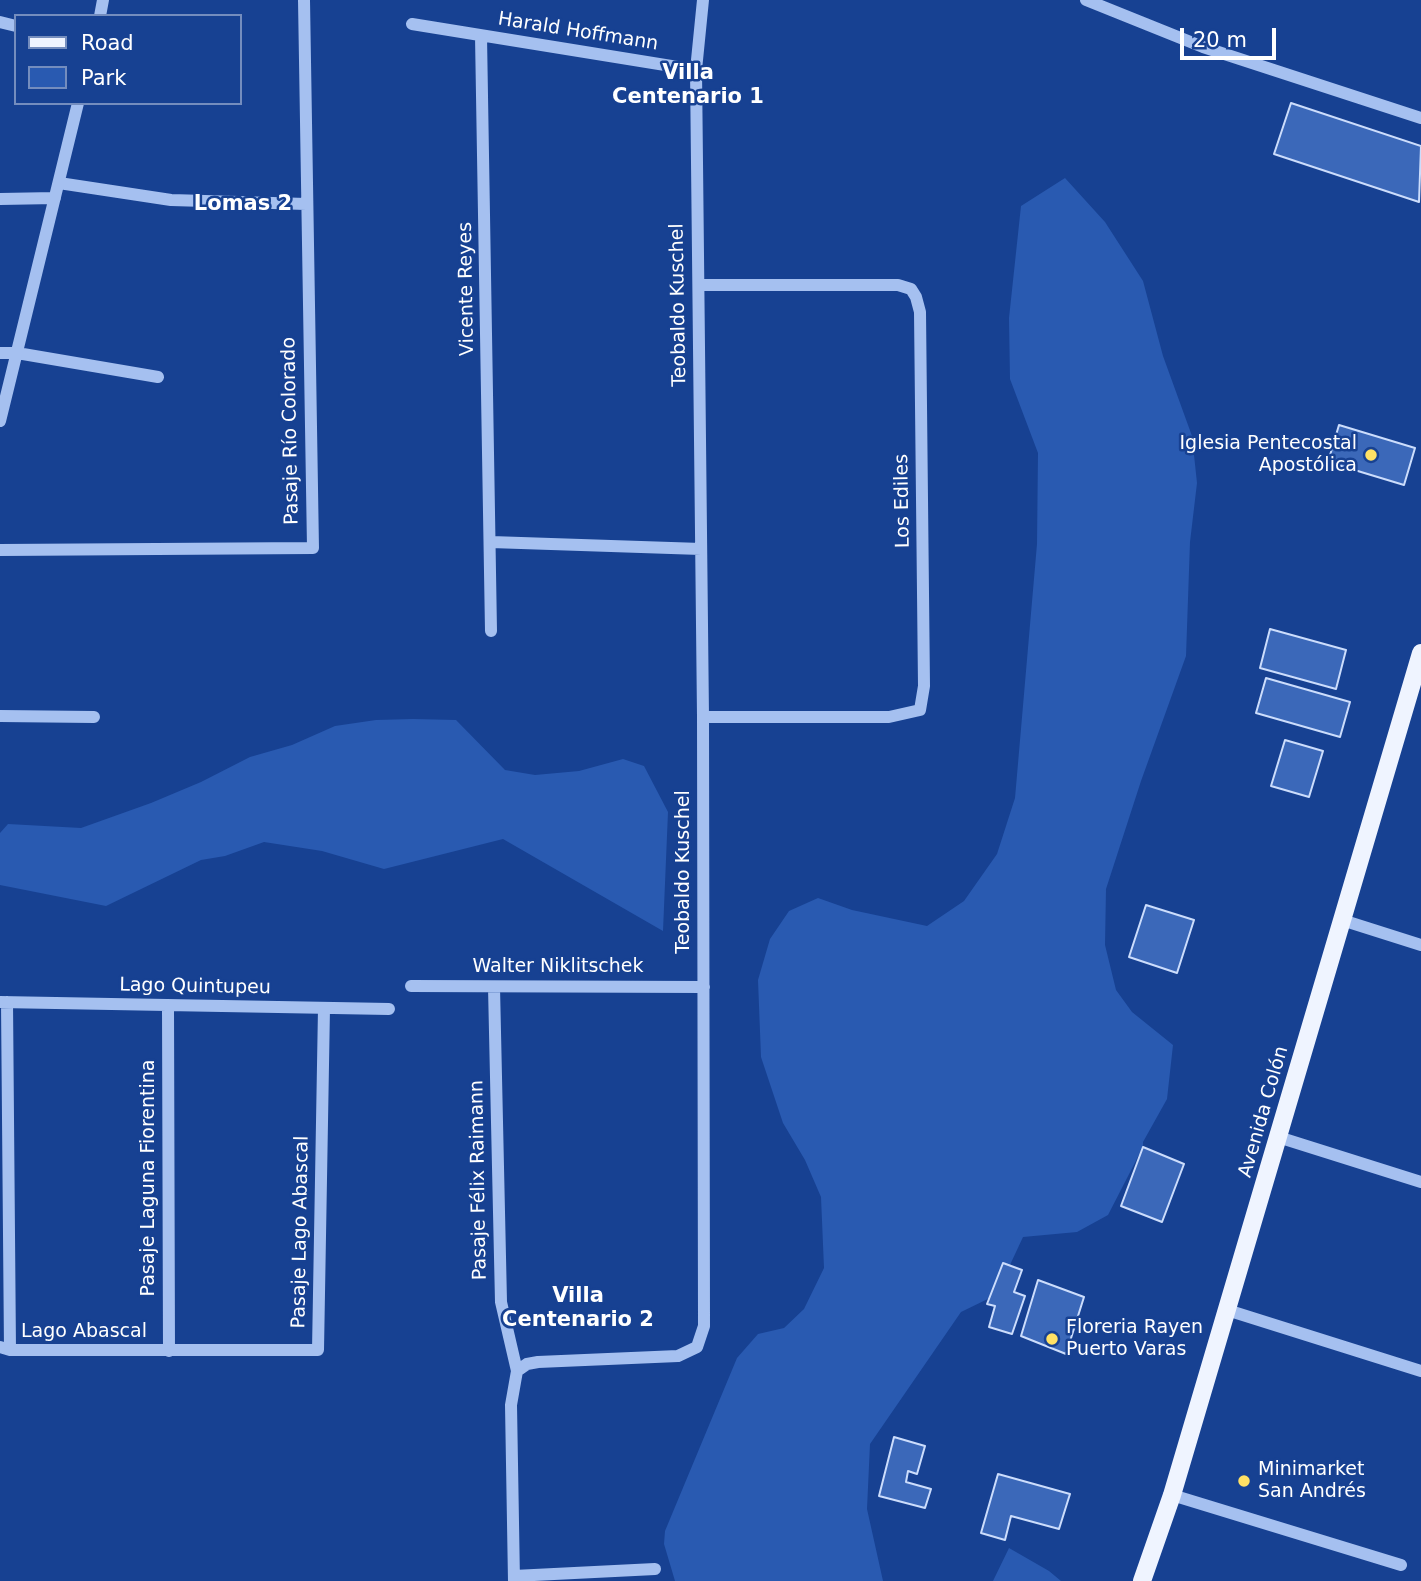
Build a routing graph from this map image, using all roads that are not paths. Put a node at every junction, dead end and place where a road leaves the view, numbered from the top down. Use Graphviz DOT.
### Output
graph roads {
  1 [pos="304,0"];
  2 [pos="703,0"];
  3 [pos="1086,0"];
  4 [pos="412,24"];
  5 [pos="481,36"];
  6 [pos="696,70"];
  7 [pos="78,105"];
  8 [pos="1421,118"];
  9 [pos="59,183"];
  10 [pos="55,198"];
  11 [pos="0,199"];
  12 [pos="306,204"];
  13 [pos="699,285"];
  14 [pos="0,353"];
  15 [pos="17,353"];
  16 [pos="158,377"];
  17 [pos="0,421"];
  18 [pos="491,542"];
  19 [pos="701,549"];
  20 [pos="0,550"];
  21 [pos="491,631"];
  22 [pos="1421,653"];
  23 [pos="1418,677"];
  24 [pos="0,716"];
  25 [pos="94,717"];
  26 [pos="703,717"];
  27 [pos="1342,920"];
  28 [pos="1421,945"];
  29 [pos="411,986"];
  30 [pos="494,987"];
  31 [pos="704,987"];
  32 [pos="3,1002"];
  33 [pos="169,1006"];
  34 [pos="324,1008"];
  35 [pos="389,1009"];
  36 [pos="1278,1137"];
  37 [pos="1421,1182"];
  38 [pos="1227,1310"];
  39 [pos="5,1348"];
  40 [pos="169,1351"];
  41 [pos="517,1371"];
  42 [pos="1421,1371"];
  43 [pos="1172,1495"];
  44 [pos="1401,1565"];
  45 [pos="655,1569"];
  46 [pos="514,1579"];
  47 [pos="1142,1581"];
  1 -- 12 [label="street, Pasaje Río Colorado"];
  2 -- 6 [label="street, Teobaldo Kuschel"];
  3 -- 8 [label="street"];
  4 -- 5 [label="street, Harald Hoffmann"];
  5 -- 6 [label="street, Harald Hoffmann"];
  5 -- 18 [label="street, Vicente Reyes"];
  6 -- 13 [label="street, Teobaldo Kuschel"];
  7 -- 9 [label="street"];
  9 -- 10 [label="street"];
  9 -- 12 [label="street"];
  10 -- 11 [label="street"];
  10 -- 15 [label="street"];
  12 -- 20 [label="street, Pasaje Río Colorado"];
  13 -- 19 [label="street, Teobaldo Kuschel"];
  13 -- 26 [label="street, Los Ediles"];
  14 -- 15 [label="street"];
  15 -- 16 [label="street"];
  15 -- 17 [label="street"];
  18 -- 19 [label="street"];
  18 -- 21 [label="street, Vicente Reyes"];
  19 -- 26 [label="street, Teobaldo Kuschel"];
  22 -- 23 [label="main road, Avenida Colón"];
  23 -- 27 [label="main road, Avenida Colón"];
  24 -- 25 [label="street"];
  26 -- 31 [label="street, Teobaldo Kuschel"];
  27 -- 28 [label="street"];
  27 -- 36 [label="main road, Avenida Colón"];
  29 -- 30 [label="street, Walter Niklitschek"];
  30 -- 31 [label="street, Walter Niklitschek"];
  30 -- 41 [label="street, Pasaje Félix Raimann"];
  31 -- 41 [label="street, Teobaldo Kuschel"];
  32 -- 33 [label="street, Lago Quintupeu"];
  32 -- 39 [label="street"];
  33 -- 34 [label="street, Lago Quintupeu"];
  33 -- 40 [label="street, Pasaje Laguna Fiorentina"];
  34 -- 35 [label="street, Lago Quintupeu"];
  34 -- 40 [label="street, Pasaje Lago Abascal"];
  36 -- 37 [label="street"];
  36 -- 38 [label="main road, Avenida Colón"];
  38 -- 42 [label="street"];
  38 -- 43 [label="main road, Avenida Colón"];
  39 -- 40 [label="street, Lago Abascal"];
  41 -- 46 [label="street"];
  43 -- 44 [label="street"];
  43 -- 47 [label="main road, Avenida Colón"];
  45 -- 46 [label="street"];
}
